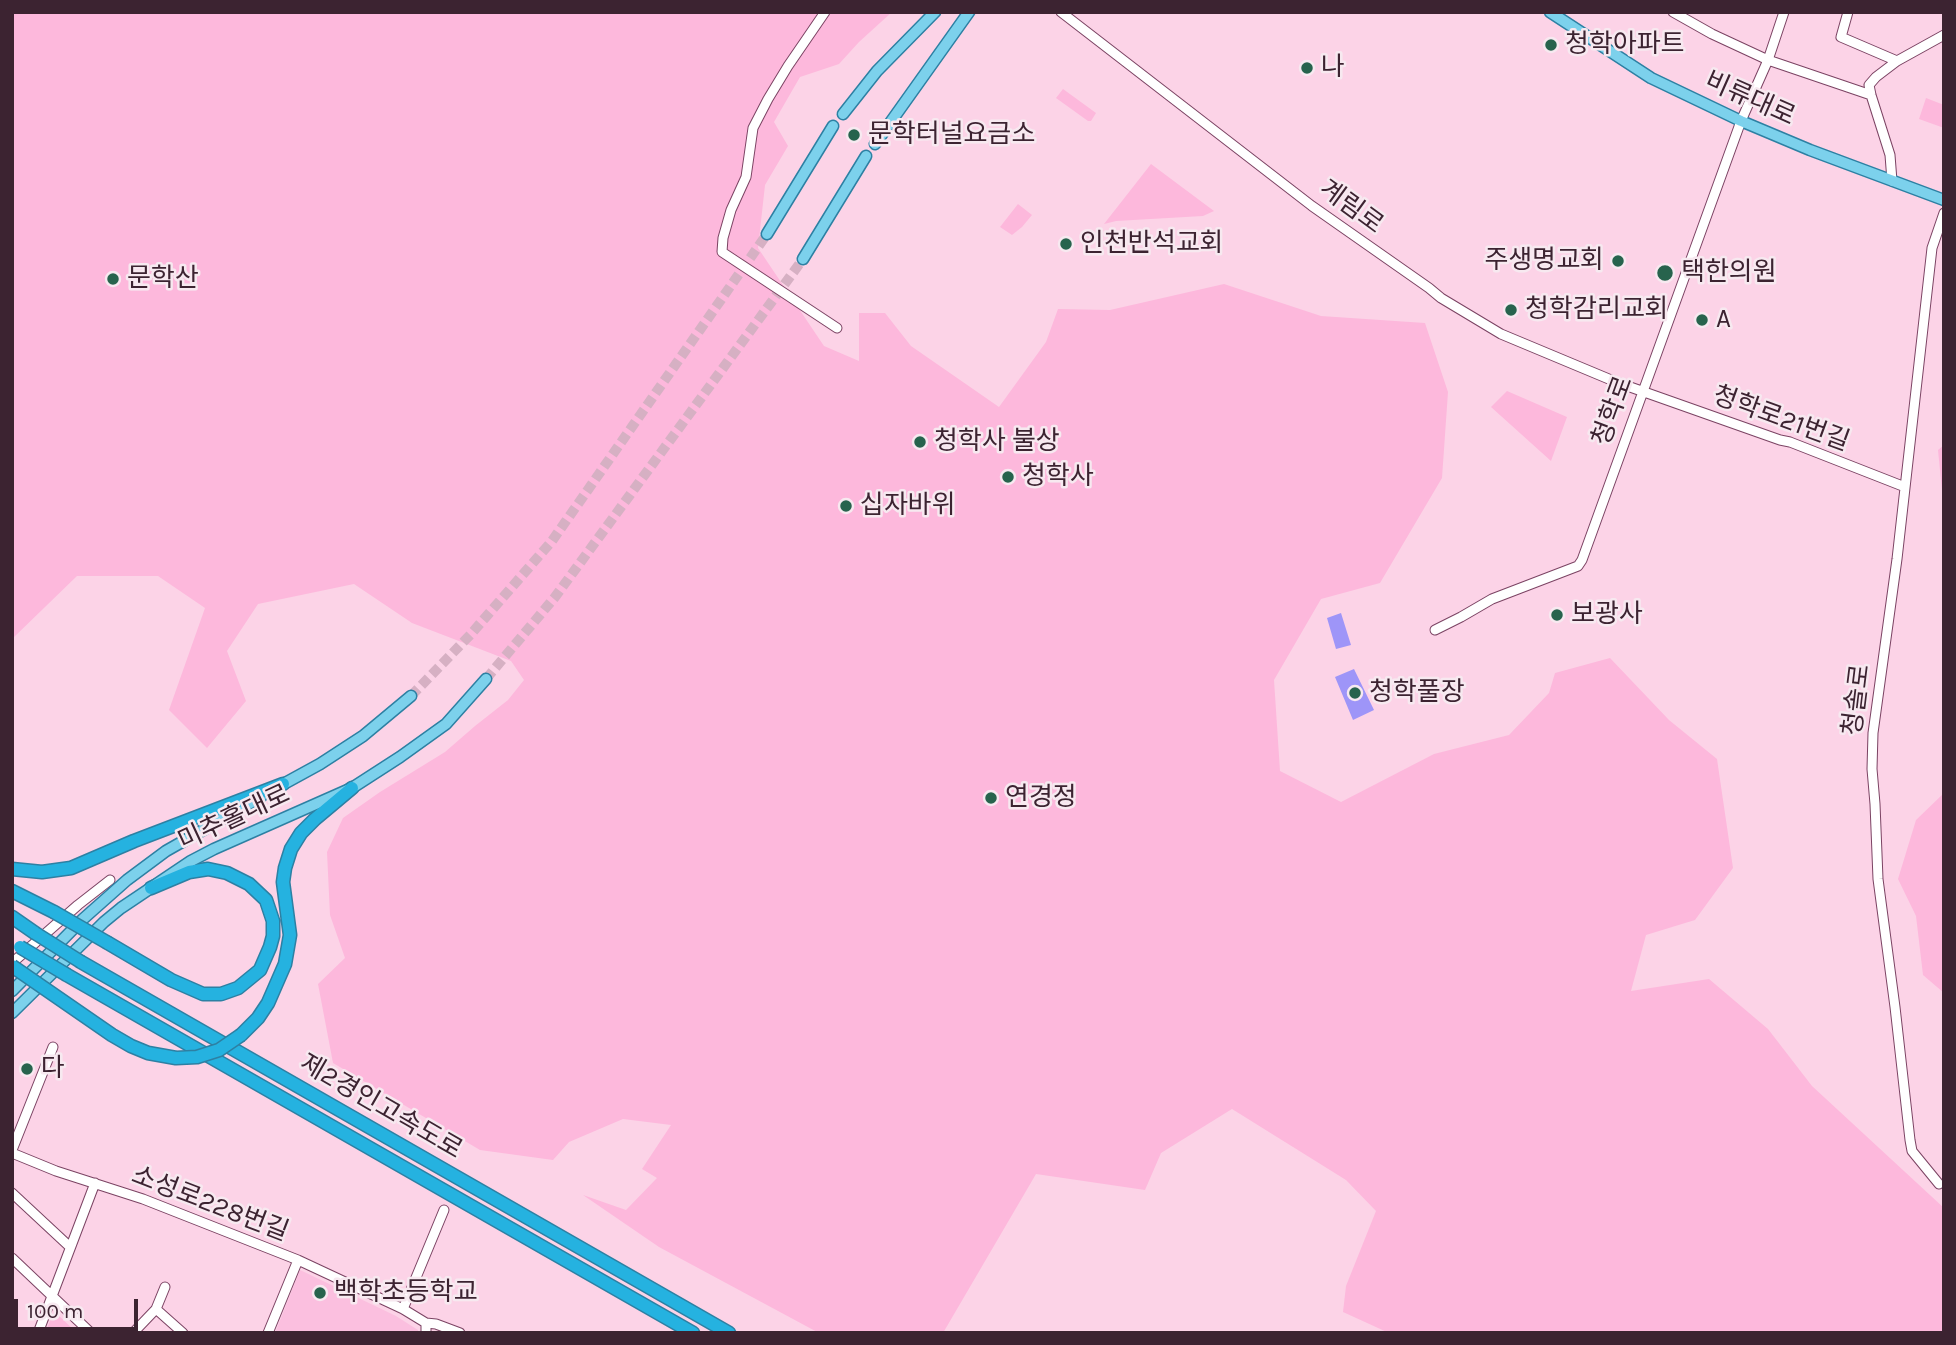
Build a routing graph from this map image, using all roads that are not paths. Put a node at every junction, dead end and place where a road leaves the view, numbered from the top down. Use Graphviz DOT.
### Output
graph roads {
  1 [pos="825,12"];
  2 [pos="935,12"];
  3 [pos="969,12"];
  4 [pos="1061,12"];
  5 [pos="1550,12"];
  6 [pos="1674,12"];
  7 [pos="1784,12"];
  8 [pos="1848,12"];
  9 [pos="1944,35"];
  10 [pos="1768,60"];
  11 [pos="1897,61"];
  12 [pos="1871,95"];
  13 [pos="843,114"];
  14 [pos="1741,121"];
  15 [pos="833,126"];
  16 [pos="875,144"];
  17 [pos="866,156"];
  18 [pos="1892,181"];
  19 [pos="1944,200"];
  20 [pos="1944,213"];
  21 [pos="768,234"];
  22 [pos="803,259"];
  23 [pos="837,328"];
  24 [pos="1643,391"];
  25 [pos="1905,487"];
  26 [pos="1435,630"];
  27 [pos="486,679"];
  28 [pos="411,696"];
  29 [pos="283,784"];
  30 [pos="352,788"];
  31 [pos="12,869"];
  32 [pos="110,880"];
  33 [pos="151,888"];
  34 [pos="12,891"];
  35 [pos="12,917"];
  36 [pos="16,944"];
  37 [pos="12,965"];
  38 [pos="12,990"];
  39 [pos="12,1013"];
  40 [pos="53,1047"];
  41 [pos="12,1151"];
  42 [pos="95,1183"];
  43 [pos="1939,1185"];
  44 [pos="12,1193"];
  45 [pos="444,1210"];
  46 [pos="70,1247"];
  47 [pos="12,1258"];
  48 [pos="298,1260"];
  49 [pos="165,1287"];
  50 [pos="52,1296"];
  51 [pos="156,1309"];
  52 [pos="403,1309"];
  53 [pos="426,1328"];
  54 [pos="38,1333"];
  55 [pos="91,1333"];
  56 [pos="133,1333"];
  57 [pos="183,1333"];
  58 [pos="268,1333"];
  59 [pos="460,1333"];
  60 [pos="692,1333"];
  61 [pos="729,1333"];
  1 -- 23 [label="street"];
  2 -- 13 [label="main road"];
  3 -- 16 [label="main road"];
  4 -- 24 [label="street, 계림로"];
  5 -- 14 [label="main road, 비류대로"];
  6 -- 10 [label="street"];
  7 -- 10 [label="street, 청학로"];
  8 -- 11 [label="street"];
  9 -- 11 [label="street"];
  10 -- 12 [label="street"];
  10 -- 14 [label="street, 청학로"];
  11 -- 12 [label="street"];
  12 -- 18 [label="street"];
  14 -- 18 [label="main road, 비류대로"];
  14 -- 24 [label="street, 청학로"];
  15 -- 21 [label="main road"];
  17 -- 22 [label="main road"];
  18 -- 19 [label="main road, 비류대로"];
  20 -- 25 [label="street, 청솔로"];
  24 -- 25 [label="street, 청학로21번길"];
  24 -- 26 [label="street, 청학로"];
  25 -- 43 [label="street, 청솔로"];
  27 -- 30 [label="main road, 미추홀대로"];
  28 -- 29 [label="main road, 미추홀대로"];
  29 -- 31 [label="highway"];
  29 -- 38 [label="main road, 미추홀대로"];
  30 -- 33 [label="main road, 미추홀대로"];
  30 -- 37 [label="highway, bridge"];
  32 -- 37 [label="street"];
  33 -- 34 [label="highway, bridge"];
  33 -- 39 [label="main road, 미추홀대로"];
  35 -- 61 [label="highway, 제2경인고속도로, bridge"];
  36 -- 60 [label="highway, 제2경인고속도로, bridge"];
  40 -- 41 [label="street"];
  41 -- 42 [label="street, 소성로228번길"];
  42 -- 46 [label="street"];
  42 -- 48 [label="street, 소성로228번길"];
  44 -- 46 [label="street"];
  45 -- 52 [label="street"];
  46 -- 50 [label="street"];
  47 -- 50 [label="street"];
  48 -- 52 [label="street"];
  48 -- 58 [label="street, 소성로228번길"];
  49 -- 51 [label="street"];
  50 -- 54 [label="street"];
  50 -- 55 [label="street"];
  51 -- 56 [label="street"];
  51 -- 57 [label="street"];
  52 -- 53 [label="street"];
  53 -- 59 [label="street"];
}
